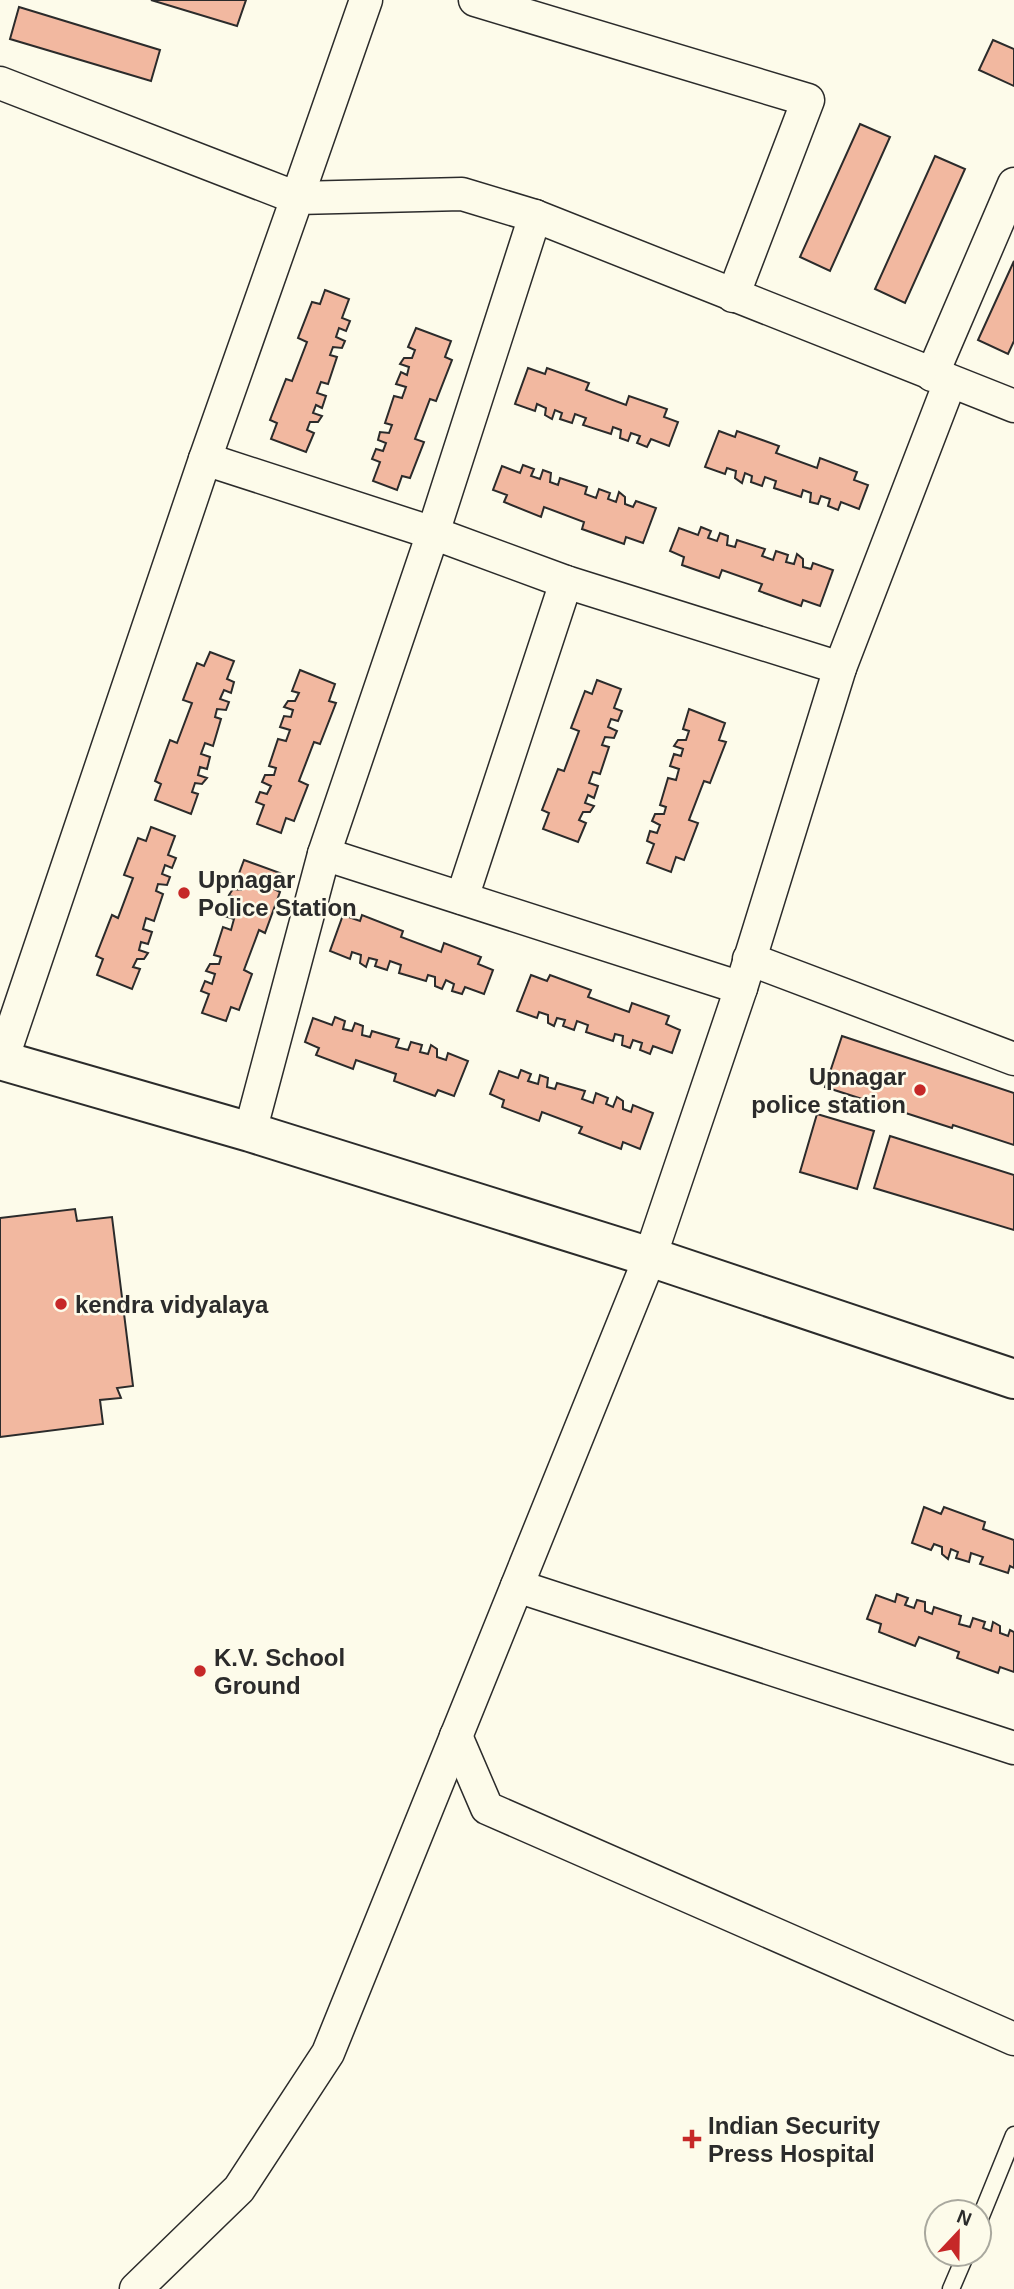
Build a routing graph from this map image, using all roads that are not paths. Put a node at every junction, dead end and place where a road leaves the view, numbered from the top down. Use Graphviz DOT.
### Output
graph roads {
  1 [pos="366,0"];
  2 [pos="475,0"];
  3 [pos="0,83"];
  4 [pos="1014,184"];
  5 [pos="297,198"];
  6 [pos="535,216"];
  7 [pos="733,296"];
  8 [pos="941,378"];
  9 [pos="1014,406"];
  10 [pos="205,460"];
  11 [pos="433,533"];
  12 [pos="566,582"];
  13 [pos="840,668"];
  14 [pos="324,854"];
  15 [pos="462,898"];
  16 [pos="745,974"];
  17 [pos="1014,1059"];
  18 [pos="1,1060"];
  19 [pos="250,1132"];
  20 [pos="650,1257"];
  21 [pos="1014,1379"];
  22 [pos="517,1586"];
  23 [pos="456,1737"];
  24 [pos="1014,1748"];
  25 [pos="1014,2039"];
  26 [pos="1014,2135"];
  27 [pos="988,2198"];
  28 [pos="960,2268"];
  29 [pos="136,2289"];
  30 [pos="951,2289"];
  1 -- 5 [label="street"];
  2 -- 7 [label="street"];
  3 -- 5 [label="street"];
  4 -- 8 [label="street"];
  5 -- 6 [label="street"];
  5 -- 10 [label="street"];
  6 -- 7 [label="street"];
  6 -- 11 [label="street"];
  7 -- 8 [label="street"];
  8 -- 9 [label="street"];
  8 -- 13 [label="street"];
  10 -- 11 [label="street"];
  10 -- 18 [label="street"];
  11 -- 12 [label="street"];
  11 -- 14 [label="street"];
  12 -- 13 [label="street"];
  12 -- 15 [label="street"];
  13 -- 16 [label="street"];
  14 -- 15 [label="street"];
  14 -- 19 [label="street"];
  15 -- 16 [label="street"];
  16 -- 17 [label="street"];
  16 -- 20 [label="street"];
  18 -- 19 [label="street"];
  19 -- 20 [label="street"];
  20 -- 21 [label="street"];
  20 -- 22 [label="street"];
  22 -- 23 [label="street"];
  22 -- 24 [label="street"];
  23 -- 25 [label="street"];
  23 -- 29 [label="street"];
  26 -- 27 [label="lane"];
  28 -- 30 [label="lane"];
}
